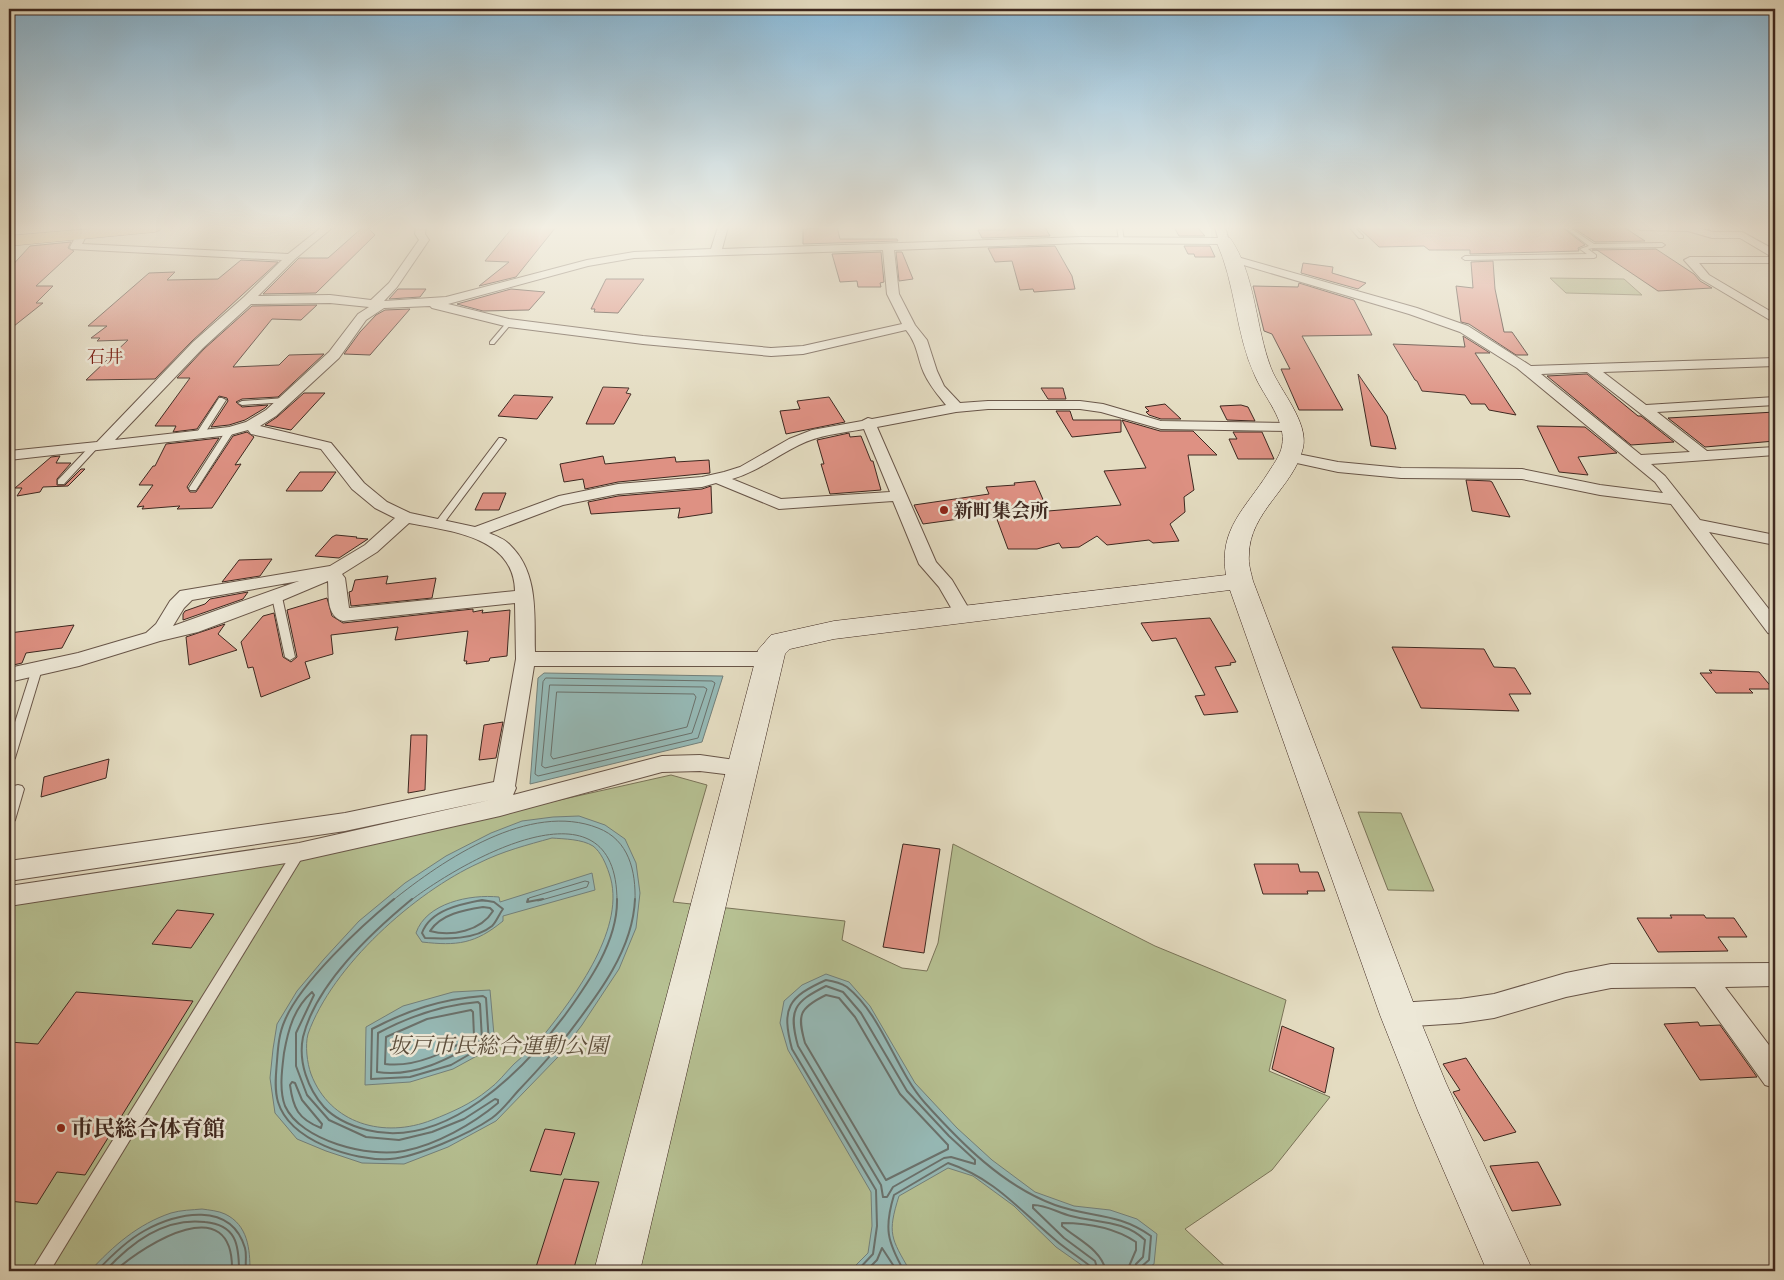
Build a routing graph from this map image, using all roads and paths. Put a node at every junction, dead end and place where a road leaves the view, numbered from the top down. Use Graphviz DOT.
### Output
graph roads {
  1 [pos="261,287"];
  2 [pos="391,287"];
  3 [pos="502,287"];
  4 [pos="892,287"];
  5 [pos="1238,287"];
  6 [pos="1347,287"];
  7 [pos="1721,287"];
  8 [pos="248,300"];
  9 [pos="426,302"];
  10 [pos="378,304"];
  11 [pos="1775,319"];
  12 [pos="509,323"];
  13 [pos="908,326"];
  14 [pos="492,343"];
  15 [pos="1775,362"];
  16 [pos="1590,368"];
  17 [pos="1528,370"];
  18 [pos="222,400"];
  19 [pos="285,400"];
  20 [pos="1775,401"];
  21 [pos="242,403"];
  22 [pos="956,408"];
  23 [pos="1643,409"];
  24 [pos="868,422"];
  25 [pos="251,425"];
  26 [pos="1291,427"];
  27 [pos="230,431"];
  28 [pos="200,434"];
  29 [pos="502,440"];
  30 [pos="98,446"];
  31 [pos="1775,451"];
  32 [pos="1703,455"];
  33 [pos="9,456"];
  34 [pos="1288,457"];
  35 [pos="1639,460"];
  36 [pos="717,478"];
  37 [pos="60,482"];
  38 [pos="193,488"];
  39 [pos="900,496"];
  40 [pos="1678,500"];
  41 [pos="405,517"];
  42 [pos="1696,524"];
  43 [pos="438,525"];
  44 [pos="476,532"];
  45 [pos="1775,540"];
  46 [pos="330,571"];
  47 [pos="1240,581"];
  48 [pos="525,596"];
  49 [pos="278,597"];
  50 [pos="963,614"];
  51 [pos="1775,629"];
  52 [pos="157,635"];
  53 [pos="290,657"];
  54 [pos="526,659"];
  55 [pos="768,659"];
  56 [pos="37,669"];
  57 [pos="9,675"];
  58 [pos="9,758"];
  59 [pos="741,768"];
  60 [pos="18,789"];
  61 [pos="503,797"];
  62 [pos="9,820"];
  63 [pos="299,852"];
  64 [pos="9,871"];
  65 [pos="9,896"];
  66 [pos="1775,975"];
  67 [pos="1702,976"];
  68 [pos="1399,1015"];
  69 [pos="1775,1075"];
  70 [pos="41,1271"];
  71 [pos="617,1271"];
  72 [pos="1510,1271"];
  1 -- 8 [label="street"];
  2 -- 10 [label="street"];
  3 -- 9 [label="street"];
  4 -- 13 [label="street"];
  5 -- 26 [label="street"];
  6 -- 17 [label="street"];
  7 -- 11 [label="street"];
  8 -- 10 [label="street"];
  8 -- 30 [label="street"];
  9 -- 10 [label="street"];
  9 -- 12 [label="street"];
  10 -- 19 [label="street"];
  12 -- 13 [label="street"];
  12 -- 14 [label="lane"];
  13 -- 22 [label="street"];
  15 -- 16 [label="street"];
  16 -- 17 [label="street"];
  16 -- 23 [label="street"];
  17 -- 35 [label="street"];
  18 -- 28 [label="lane"];
  19 -- 21 [label="lane"];
  19 -- 25 [label="street"];
  20 -- 23 [label="street"];
  22 -- 24 [label="street"];
  22 -- 26 [label="street"];
  23 -- 32 [label="street"];
  24 -- 36 [label="street"];
  24 -- 39 [label="street"];
  25 -- 27 [label="street"];
  25 -- 41 [label="street"];
  26 -- 34 [label="street"];
  27 -- 28 [label="street"];
  27 -- 38 [label="lane"];
  28 -- 30 [label="street"];
  29 -- 43 [label="lane"];
  30 -- 33 [label="street"];
  30 -- 37 [label="lane"];
  31 -- 32 [label="street"];
  32 -- 35 [label="street"];
  34 -- 40 [label="street"];
  34 -- 47 [label="street"];
  35 -- 40 [label="street"];
  36 -- 39 [label="street"];
  36 -- 44 [label="street"];
  39 -- 50 [label="street"];
  40 -- 42 [label="street"];
  41 -- 43 [label="street"];
  41 -- 46 [label="street"];
  42 -- 45 [label="street"];
  42 -- 51 [label="street"];
  43 -- 44 [label="street"];
  44 -- 48 [label="street"];
  46 -- 48 [label="street"];
  46 -- 49 [label="street"];
  46 -- 52 [label="street"];
  47 -- 50 [label="street"];
  47 -- 68 [label="street"];
  48 -- 54 [label="street"];
  49 -- 52 [label="street"];
  49 -- 53 [label="lane"];
  50 -- 55 [label="street"];
  52 -- 56 [label="street"];
  54 -- 55 [label="street"];
  54 -- 61 [label="street"];
  55 -- 59 [label="street"];
  56 -- 57 [label="street"];
  56 -- 58 [label="lane"];
  59 -- 61 [label="street"];
  59 -- 71 [label="street"];
  60 -- 62 [label="lane"];
  61 -- 63 [label="street"];
  61 -- 64 [label="street"];
  63 -- 65 [label="street"];
  63 -- 70 [label="lane"];
  66 -- 67 [label="street"];
  67 -- 68 [label="street"];
  67 -- 69 [label="street"];
  68 -- 72 [label="street"];
}
